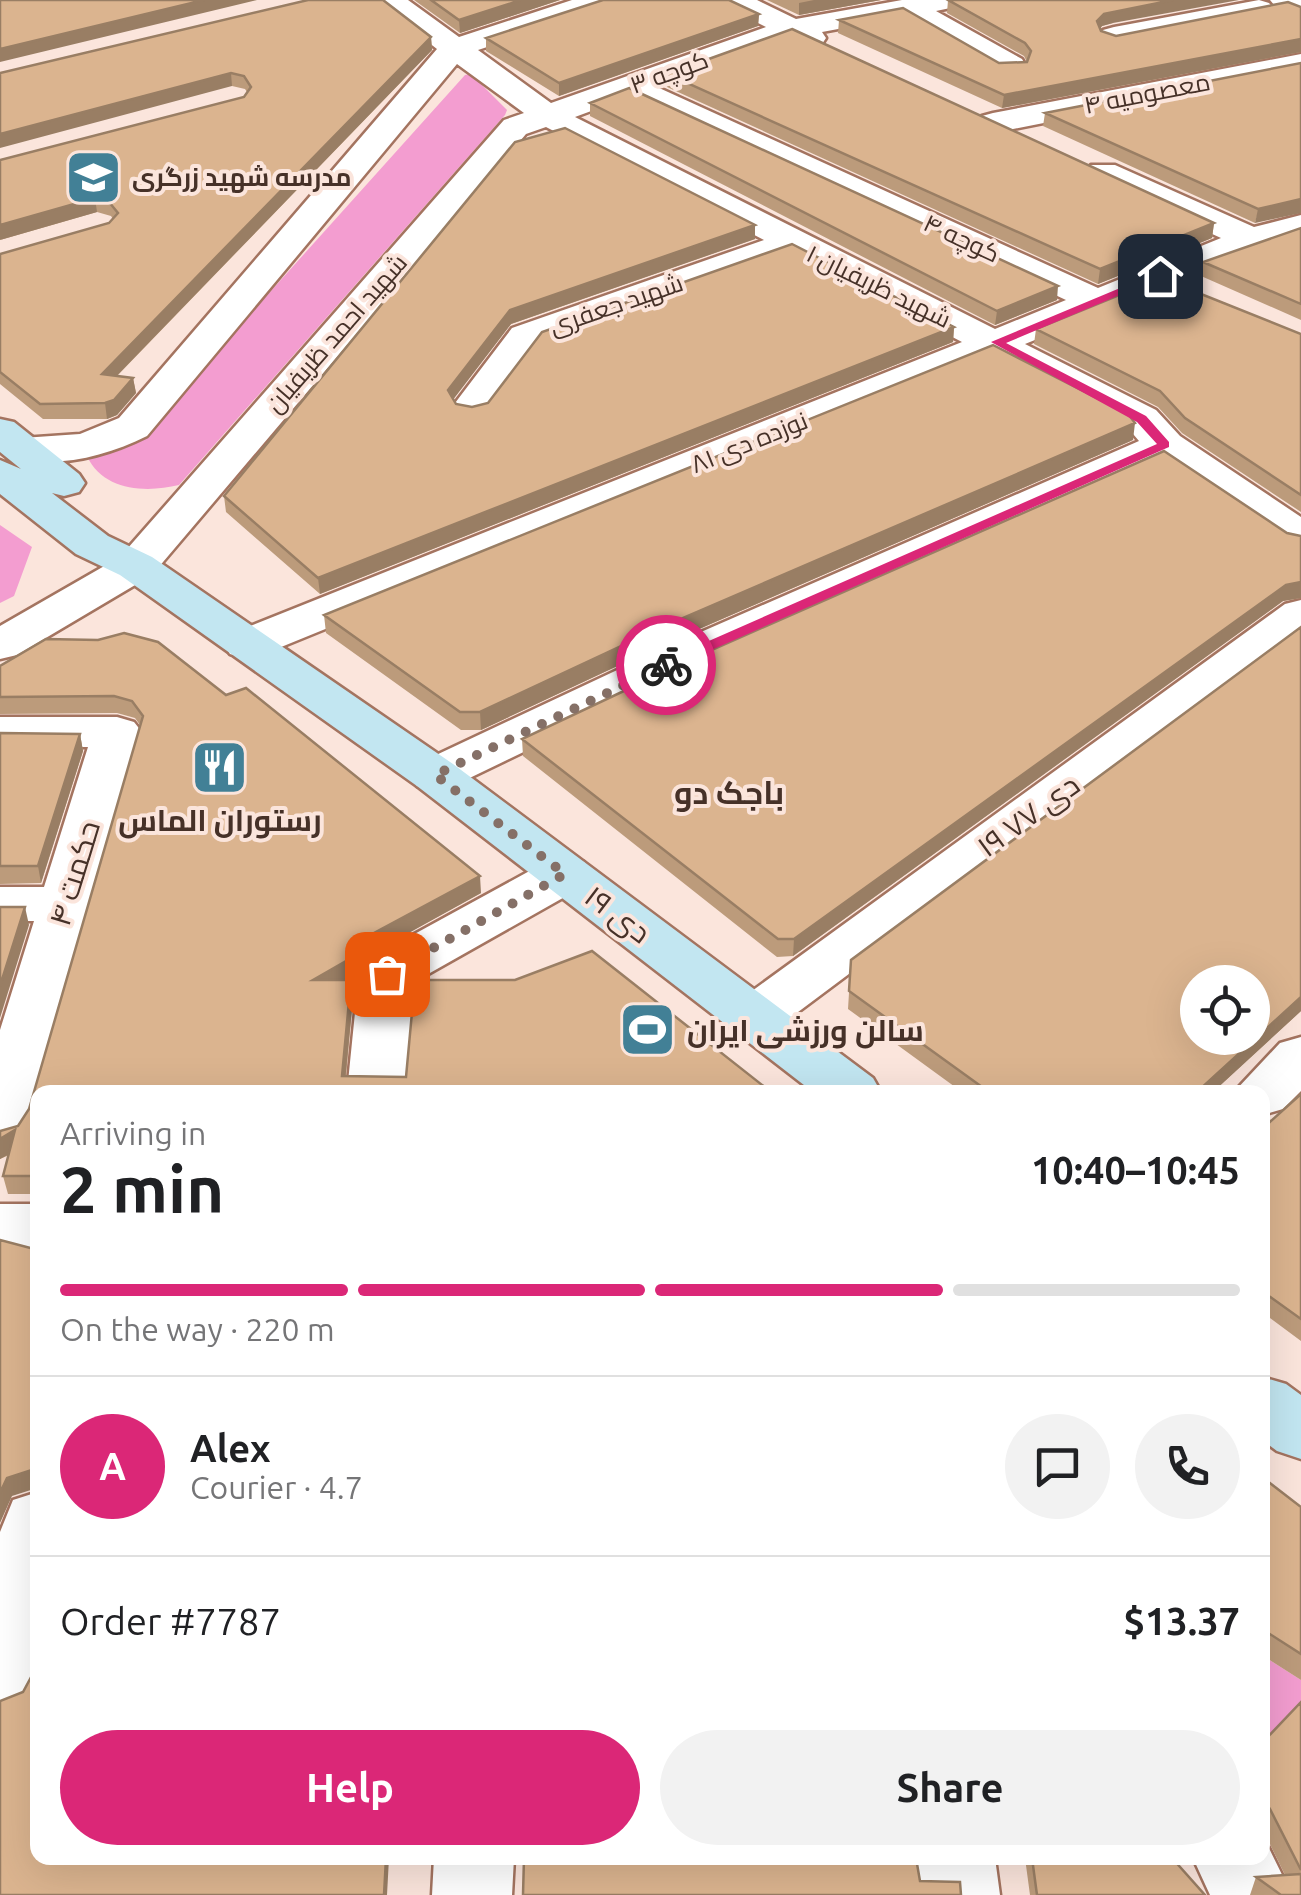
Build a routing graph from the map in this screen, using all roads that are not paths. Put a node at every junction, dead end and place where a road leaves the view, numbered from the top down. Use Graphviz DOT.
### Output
graph roads {
  1 [pos="389,0"];
  2 [pos="601,0"];
  3 [pos="734,0"];
  4 [pos="950,0"];
  5 [pos="1292,4"];
  6 [pos="908,8"];
  7 [pos="790,29"];
  8 [pos="1114,36"];
  9 [pos="454,48"];
  10 [pos="837,50"];
  11 [pos="1301,62"];
  12 [pos="1011,66"];
  13 [pos="630,86"];
  14 [pos="957,106"];
  15 [pos="548,115"];
  16 [pos="993,123"];
  17 [pos="1044,146"];
  18 [pos="1079,162"];
  19 [pos="1301,226"];
  20 [pos="1250,239"];
  21 [pos="790,243"];
  22 [pos="1160,276"];
  23 [pos="1212,299"];
  24 [pos="1097,301"];
  25 [pos="997,342"];
  26 [pos="472,407"];
  27 [pos="1165,445"];
  28 [pos="8,450"];
  29 [pos="1301,537"];
  30 [pos="136,566"];
  31 [pos="1301,614"];
  32 [pos="247,644"];
  33 [pos="0,645"];
  34 [pos="0,732"];
  35 [pos="435,775"];
  36 [pos="565,874"];
  37 [pos="0,904"];
  38 [pos="63,904"];
  39 [pos="754,1016"];
  40 [pos="1301,1057"];
  41 [pos="377,1085"];
  42 [pos="843,1085"];
  43 [pos="1270,1087"];
  44 [pos="0,1126"];
  45 [pos="0,1227"];
  46 [pos="30,1227"];
  47 [pos="1270,1409"];
  48 [pos="1301,1432"];
  49 [pos="30,1555"];
  50 [pos="0,1684"];
  51 [pos="474,1865"];
  52 [pos="956,1865"];
  53 [pos="1237,1865"];
  54 [pos="472,1895"];
  55 [pos="960,1895"];
  56 [pos="1252,1895"];
  1 -- 9 [label="street, شهید ظریفیان ۱"];
  2 -- 9 [label="street"];
  3 -- 7 [label="street"];
  4 -- 6 [label="street, کوچه ۳"];
  5 -- 8 [label="street"];
  6 -- 7 [label="street, کوچه ۳"];
  6 -- 12 [label="street"];
  7 -- 10 [label="street"];
  7 -- 13 [label="street, کوچه ۳"];
  9 -- 15 [label="street, شهید ظریفیان ۱"];
  9 -- 28 [label="street"];
  11 -- 16 [label="street, معصومیه ۴"];
  13 -- 15 [label="street, کوچه ۳"];
  13 -- 24 [label="street, کوچه ۴"];
  14 -- 16 [label="street"];
  15 -- 21 [label="street, شهید ظریفیان ۱"];
  15 -- 30 [label="street, شهید احمد ظریفیان"];
  16 -- 17 [label="street"];
  18 -- 20 [label="street"];
  19 -- 20 [label="street, نوزده دی ۸۱"];
  20 -- 22 [label="street, نوزده دی ۸۱"];
  21 -- 25 [label="street, شهید ظریفیان ۱"];
  21 -- 26 [label="street, شهید جعفری"];
  22 -- 23 [label="street"];
  22 -- 24 [label="street, نوزده دی ۸۱"];
  24 -- 25 [label="street, نوزده دی ۸۱"];
  25 -- 27 [label="street, شهید ظریفیان ۱"];
  25 -- 32 [label="street, نوزده دی ۸۱"];
  27 -- 29 [label="street, شهید ظریفیان ۱"];
  27 -- 35 [label="street"];
  28 -- 30 [label="main road, ۱۹ دی"];
  30 -- 32 [label="main road, ۱۹ دی"];
  30 -- 33 [label="street, شهید احمد ظریفیان"];
  31 -- 39 [label="street, ۱۹ دی ۷۷"];
  32 -- 35 [label="main road, ۱۹ دی"];
  34 -- 38 [label="street, حکمت ۴"];
  35 -- 36 [label="main road, ۱۹ دی"];
  36 -- 39 [label="main road, ۱۹ دی"];
  36 -- 41 [label="street"];
  37 -- 38 [label="street"];
  38 -- 44 [label="street, حکمت ۴"];
  39 -- 42 [label="main road, ۱۹ دی"];
  40 -- 43 [label="street"];
  45 -- 46 [label="street"];
  47 -- 48 [label="main road"];
  49 -- 50 [label="street"];
  51 -- 54 [label="street"];
  52 -- 55 [label="street"];
  53 -- 56 [label="street"];
}
